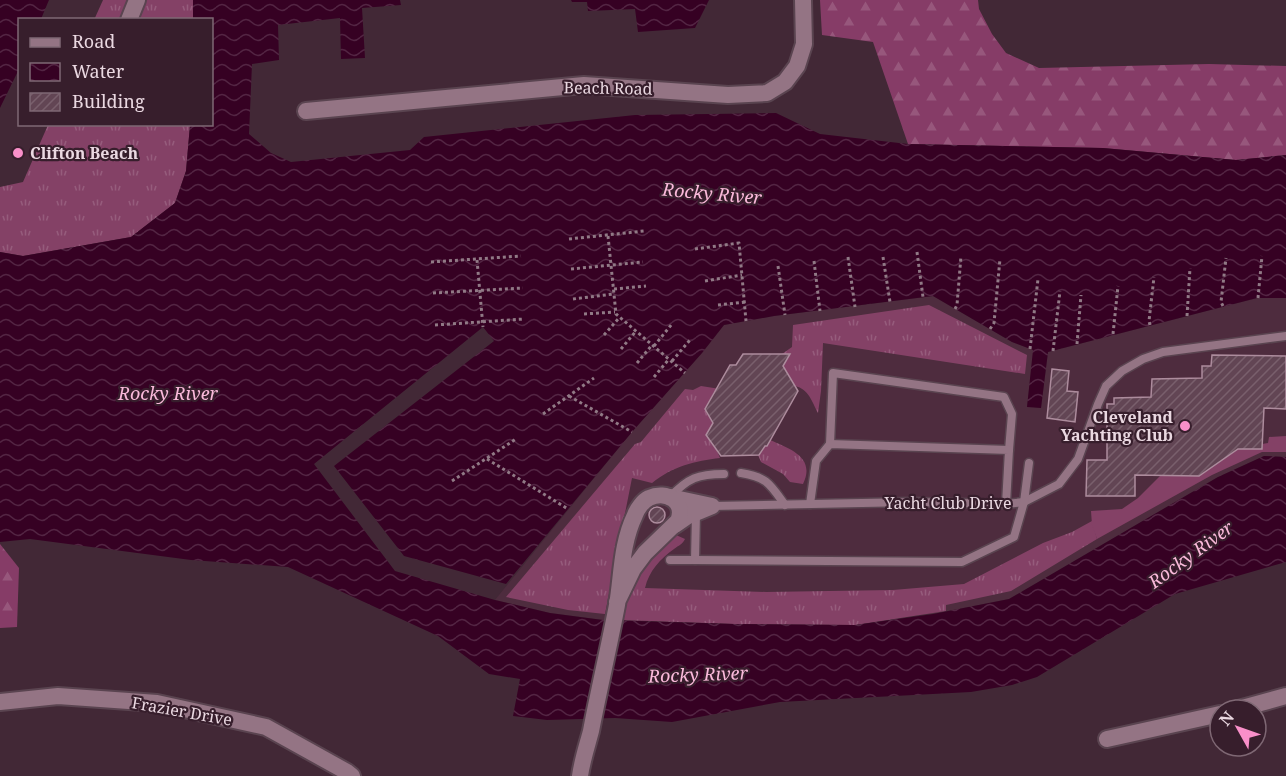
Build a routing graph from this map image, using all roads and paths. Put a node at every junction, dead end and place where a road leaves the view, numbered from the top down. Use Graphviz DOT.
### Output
graph roads {
  1 [pos="137,0"];
  2 [pos="803,0"];
  3 [pos="130,18"];
  4 [pos="306,111"];
  5 [pos="644,231"];
  6 [pos="608,236"];
  7 [pos="569,239"];
  8 [pos="695,249"];
  9 [pos="917,252"];
  10 [pos="521,256"];
  11 [pos="961,256"];
  12 [pos="1262,256"];
  13 [pos="848,257"];
  14 [pos="884,257"];
  15 [pos="1226,258"];
  16 [pos="477,259"];
  17 [pos="1000,259"];
  18 [pos="814,261"];
  19 [pos="431,262"];
  20 [pos="643,262"];
  21 [pos="611,265"];
  22 [pos="778,266"];
  23 [pos="1190,267"];
  24 [pos="571,269"];
  25 [pos="743,275"];
  26 [pos="1154,277"];
  27 [pos="1038,279"];
  28 [pos="705,281"];
  29 [pos="646,286"];
  30 [pos="1118,286"];
  31 [pos="523,288"];
  32 [pos="614,289"];
  33 [pos="480,291"];
  34 [pos="1060,291"];
  35 [pos="433,293"];
  36 [pos="614,294"];
  37 [pos="1081,295"];
  38 [pos="923,297"];
  39 [pos="1258,298"];
  40 [pos="573,299"];
  41 [pos="746,302"];
  42 [pos="890,302"];
  43 [pos="718,305"];
  44 [pos="1223,306"];
  45 [pos="855,307"];
  46 [pos="955,309"];
  47 [pos="820,311"];
  48 [pos="616,312"];
  49 [pos="584,314"];
  50 [pos="785,315"];
  51 [pos="1187,316"];
  52 [pos="619,317"];
  53 [pos="524,319"];
  54 [pos="746,321"];
  55 [pos="483,324"];
  56 [pos="672,324"];
  57 [pos="435,325"];
  58 [pos="1150,326"];
  59 [pos="990,329"];
  60 [pos="636,331"];
  61 [pos="1113,334"];
  62 [pos="604,335"];
  63 [pos="1286,336"];
  64 [pos="690,340"];
  65 [pos="1077,344"];
  66 [pos="653,345"];
  67 [pos="621,349"];
  68 [pos="1030,349"];
  69 [pos="1053,351"];
  70 [pos="671,360"];
  71 [pos="637,363"];
  72 [pos="685,373"];
  73 [pos="654,377"];
  74 [pos="594,378"];
  75 [pos="569,396"];
  76 [pos="543,414"];
  77 [pos="632,432"];
  78 [pos="516,439"];
  79 [pos="830,444"];
  80 [pos="1009,450"];
  81 [pos="487,459"];
  82 [pos="1029,463"];
  83 [pos="741,473"];
  84 [pos="724,474"];
  85 [pos="452,481"];
  86 [pos="670,497"];
  87 [pos="1024,502"];
  88 [pos="810,504"];
  89 [pos="1006,504"];
  90 [pos="784,505"];
  91 [pos="568,509"];
  92 [pos="704,509"];
  93 [pos="672,528"];
  94 [pos="670,560"];
  95 [pos="695,560"];
  96 [pos="617,602"];
  97 [pos="1286,696"];
  98 [pos="1268,701"];
  99 [pos="0,702"];
  100 [pos="1208,717"];
  101 [pos="1107,739"];
  102 [pos="352,776"];
  103 [pos="580,776"];
  1 -- 3 [label="street"];
  2 -- 4 [label="street, Beach Road"];
  5 -- 6 [label="path"];
  6 -- 7 [label="path"];
  6 -- 21 [label="path"];
  8 -- 25 [label="path"];
  9 -- 38 [label="path"];
  10 -- 16 [label="path"];
  11 -- 46 [label="path"];
  12 -- 39 [label="path"];
  13 -- 45 [label="path"];
  14 -- 42 [label="path"];
  15 -- 44 [label="path"];
  16 -- 19 [label="path"];
  16 -- 33 [label="path"];
  17 -- 59 [label="path"];
  18 -- 47 [label="path"];
  20 -- 21 [label="path"];
  21 -- 24 [label="path"];
  21 -- 32 [label="path"];
  22 -- 50 [label="path"];
  23 -- 51 [label="path"];
  25 -- 28 [label="path"];
  25 -- 41 [label="path"];
  26 -- 58 [label="path"];
  27 -- 68 [label="path"];
  29 -- 32 [label="path"];
  30 -- 61 [label="path"];
  31 -- 33 [label="path"];
  32 -- 36 [label="path"];
  33 -- 35 [label="path"];
  33 -- 55 [label="path"];
  34 -- 69 [label="path"];
  36 -- 40 [label="path"];
  36 -- 48 [label="path"];
  37 -- 65 [label="path"];
  41 -- 43 [label="path"];
  41 -- 54 [label="path"];
  48 -- 49 [label="path"];
  48 -- 52 [label="path"];
  52 -- 60 [label="path"];
  52 -- 62 [label="path"];
  53 -- 55 [label="path"];
  55 -- 57 [label="path"];
  56 -- 66 [label="path"];
  60 -- 66 [label="path"];
  60 -- 67 [label="path"];
  63 -- 87 [label="lane, Yacht Club Drive"];
  64 -- 70 [label="path"];
  66 -- 70 [label="path"];
  66 -- 71 [label="path"];
  70 -- 72 [label="path"];
  70 -- 73 [label="path"];
  74 -- 75 [label="path"];
  75 -- 76 [label="path"];
  75 -- 77 [label="path"];
  78 -- 81 [label="path"];
  79 -- 80 [label="lane"];
  79 -- 80 [label="lane"];
  79 -- 88 [label="lane"];
  80 -- 89 [label="lane"];
  81 -- 85 [label="path"];
  81 -- 91 [label="path"];
  82 -- 87 [label="lane"];
  83 -- 90 [label="lane"];
  84 -- 86 [label="lane"];
  86 -- 92 [label="street, Yacht Club Drive"];
  86 -- 93 [label="street"];
  86 -- 96 [label="street, Yacht Club Drive"];
  87 -- 89 [label="lane, Yacht Club Drive"];
  87 -- 95 [label="lane"];
  88 -- 89 [label="lane, Yacht Club Drive"];
  88 -- 90 [label="lane, Yacht Club Drive"];
  90 -- 92 [label="lane, Yacht Club Drive"];
  92 -- 93 [label="street, Yacht Club Drive"];
  92 -- 95 [label="lane"];
  93 -- 96 [label="street, Yacht Club Drive"];
  94 -- 95 [label="lane"];
  96 -- 103 [label="street, Yacht Club Drive"];
  97 -- 98 [label="street"];
  99 -- 102 [label="street, Frazier Drive"];
  100 -- 101 [label="street"];
}
